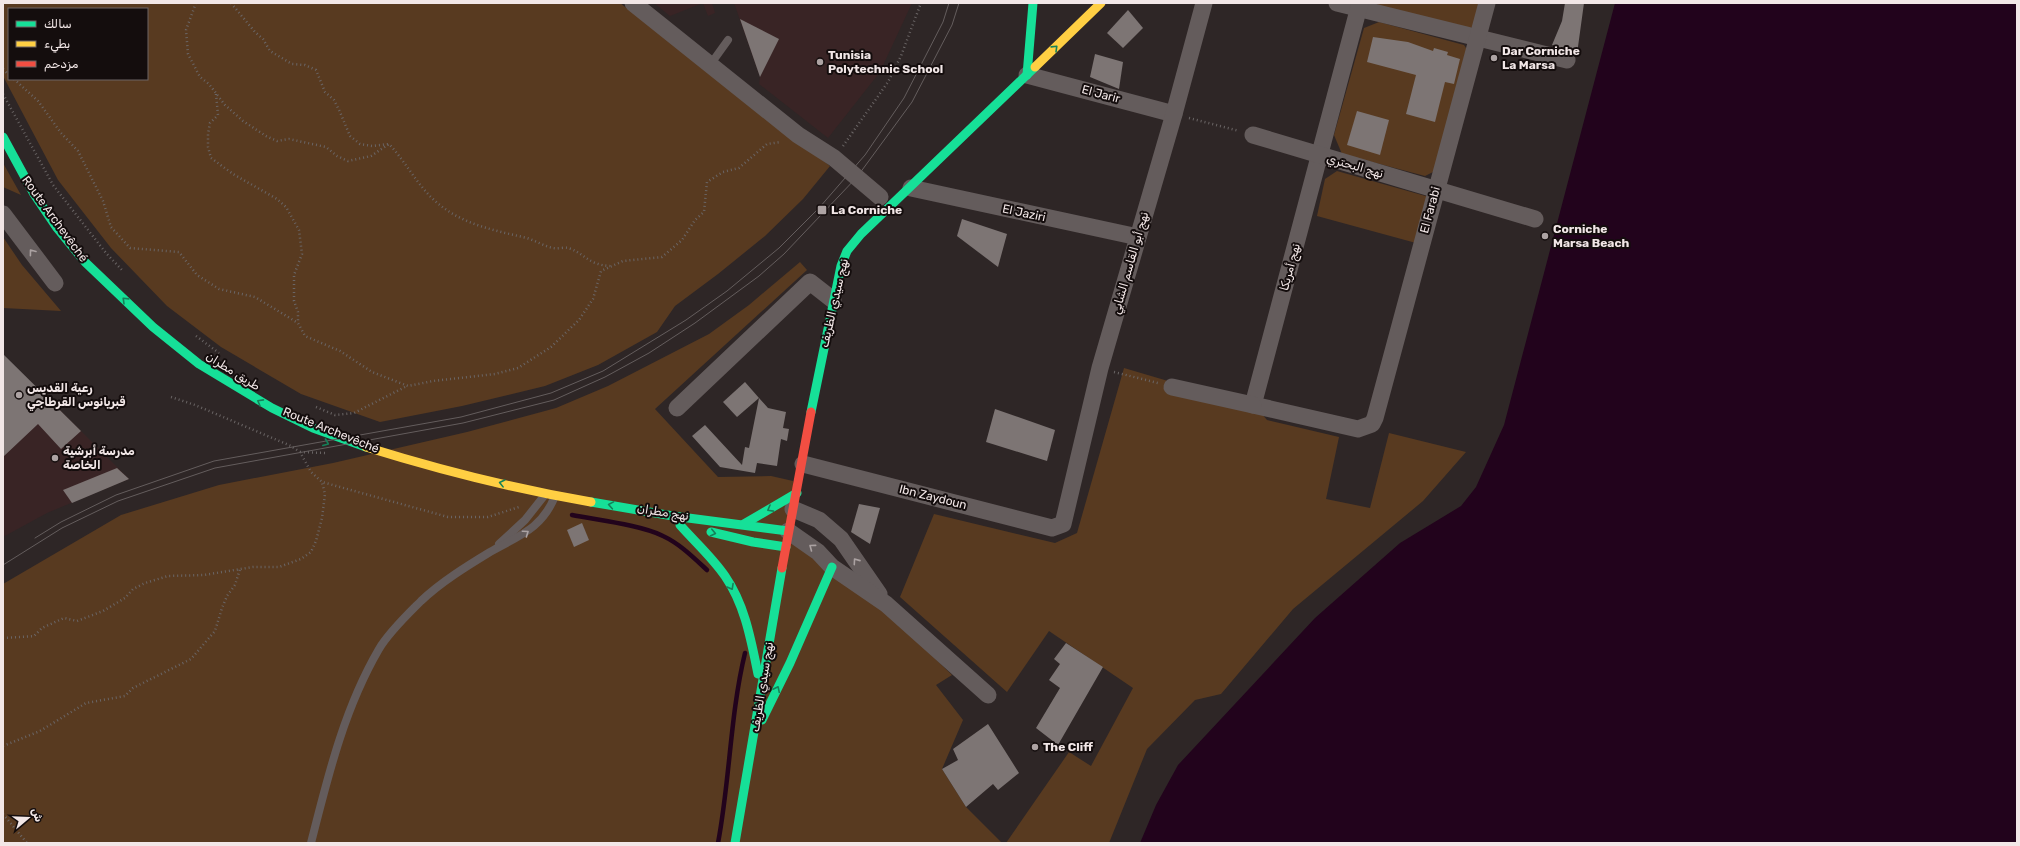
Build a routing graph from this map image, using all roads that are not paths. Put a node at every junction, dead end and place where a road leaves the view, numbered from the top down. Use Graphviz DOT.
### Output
graph roads {
  1 [pos="633,3"];
  2 [pos="1033,3"];
  3 [pos="1102,3"];
  4 [pos="1204,3"];
  5 [pos="1337,3"];
  6 [pos="1487,3"];
  7 [pos="1359,6"];
  8 [pos="1478,38"];
  9 [pos="728,40"];
  10 [pos="1567,60"];
  11 [pos="710,65"];
  12 [pos="1027,75"];
  13 [pos="1174,114"];
  14 [pos="1253,135"];
  15 [pos="3,137"];
  16 [pos="1320,156"];
  17 [pos="911,188"];
  18 [pos="1436,188"];
  19 [pos="880,197"];
  20 [pos="3,214"];
  21 [pos="1535,219"];
  22 [pos="1138,237"];
  23 [pos="55,283"];
  24 [pos="833,300"];
  25 [pos="1172,387"];
  26 [pos="1253,405"];
  27 [pos="677,408"];
  28 [pos="263,414"];
  29 [pos="322,441"];
  30 [pos="803,464"];
  31 [pos="396,466"];
  32 [pos="797,493"];
  33 [pos="545,498"];
  34 [pos="563,507"];
  35 [pos="793,510"];
  36 [pos="634,519"];
  37 [pos="744,524"];
  38 [pos="1064,524"];
  39 [pos="680,525"];
  40 [pos="787,539"];
  41 [pos="492,552"];
  42 [pos="832,567"];
  43 [pos="886,604"];
  44 [pos="760,686"];
  45 [pos="988,695"];
  46 [pos="754,737"];
  47 [pos="311,843"];
  48 [pos="734,843"];
  1 -- 11 [label="street"];
  2 -- 12 [label="street"];
  12 -- 3 [label="street, نهج سيدي الظريف, one-way"];
  4 -- 13 [label="street, نهج أبو القاسم الشابي"];
  5 -- 7 [label="street"];
  6 -- 8 [label="street, El Farabi"];
  7 -- 8 [label="street"];
  7 -- 16 [label="street, نهج أمريكا"];
  8 -- 10 [label="street"];
  8 -- 18 [label="street, El Farabi"];
  9 -- 11 [label="lane"];
  11 -- 19 [label="street"];
  12 -- 13 [label="street, El Jarir"];
  12 -- 17 [label="street, نهج سيدي الظريف"];
  13 -- 22 [label="street, نهج أبو القاسم الشابي"];
  14 -- 16 [label="street, نهج البحتري"];
  33 -- 15 [label="street, طريق مطران, one-way"];
  16 -- 18 [label="street, نهج البحتري"];
  16 -- 26 [label="street, نهج أمريكا"];
  17 -- 22 [label="street, El Jaziri"];
  17 -- 24 [label="street, نهج سيدي الظريف"];
  18 -- 21 [label="street, نهج البحتري"];
  18 -- 26 [label="street, El Farabi"];
  23 -- 20 [label="street, one-way"];
  22 -- 38 [label="street, نهج أبو القاسم الشابي"];
  24 -- 27 [label="street"];
  24 -- 30 [label="street, نهج سيدي الظريف"];
  25 -- 26 [label="street"];
  28 -- 29 [label="street, Route Archevêché, one-way"];
  30 -- 32 [label="street, نهج سيدي الظريف"];
  30 -- 38 [label="street, Ibn Zaydoun"];
  31 -- 33 [label="street"];
  32 -- 35 [label="street, نهج سيدي الظريف"];
  32 -- 37 [label="street, one-way"];
  33 -- 34 [label="street"];
  37 -- 33 [label="street, نهج مطران, one-way"];
  33 -- 41 [label="lane"];
  41 -- 33 [label="lane, one-way"];
  35 -- 40 [label="street, نهج سيدي الظريف"];
  43 -- 35 [label="street, one-way"];
  36 -- 39 [label="street, نهج مطران"];
  37 -- 40 [label="street, نهج مطران"];
  39 -- 40 [label="street, نهج مطران, one-way"];
  39 -- 44 [label="street, one-way"];
  42 -- 40 [label="street, one-way"];
  40 -- 44 [label="street, نهج سيدي الظريف"];
  41 -- 47 [label="lane"];
  42 -- 43 [label="street"];
  46 -- 42 [label="street, one-way"];
  43 -- 45 [label="street"];
  44 -- 46 [label="street, نهج سيدي الظريف"];
  46 -- 48 [label="street, نهج سيدي الظريف"];
}
